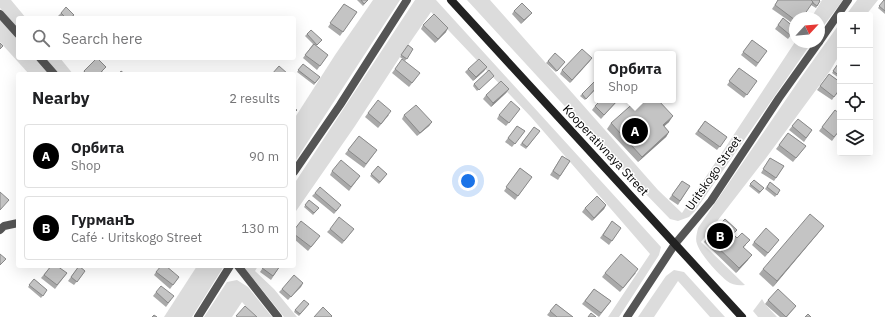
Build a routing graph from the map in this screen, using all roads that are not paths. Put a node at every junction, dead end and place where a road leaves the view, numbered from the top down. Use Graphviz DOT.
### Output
graph roads {
  1 [pos="407,0"];
  2 [pos="451,0"];
  3 [pos="848,0"];
  4 [pos="0,14"];
  5 [pos="16,32"];
  6 [pos="825,33"];
  7 [pos="815,48"];
  8 [pos="42,60"];
  9 [pos="52,72"];
  10 [pos="296,169"];
  11 [pos="16,223"];
  12 [pos="0,230"];
  13 [pos="675,244"];
  14 [pos="229,268"];
  15 [pos="240,268"];
  16 [pos="198,317"];
  17 [pos="278,317"];
  18 [pos="627,317"];
  19 [pos="742,317"];
  1 -- 10 [label="street"];
  2 -- 13 [label="street, Kooperativnaya Street"];
  3 -- 6 [label="street, Uritskogo Street"];
  4 -- 5 [label="street"];
  7 -- 13 [label="street, Uritskogo Street"];
  8 -- 9 [label="street"];
  11 -- 12 [label="street"];
  13 -- 18 [label="street, Uritskogo Street"];
  13 -- 19 [label="street, Kooperativnaya Street"];
  14 -- 16 [label="street"];
  15 -- 17 [label="street"];
}
